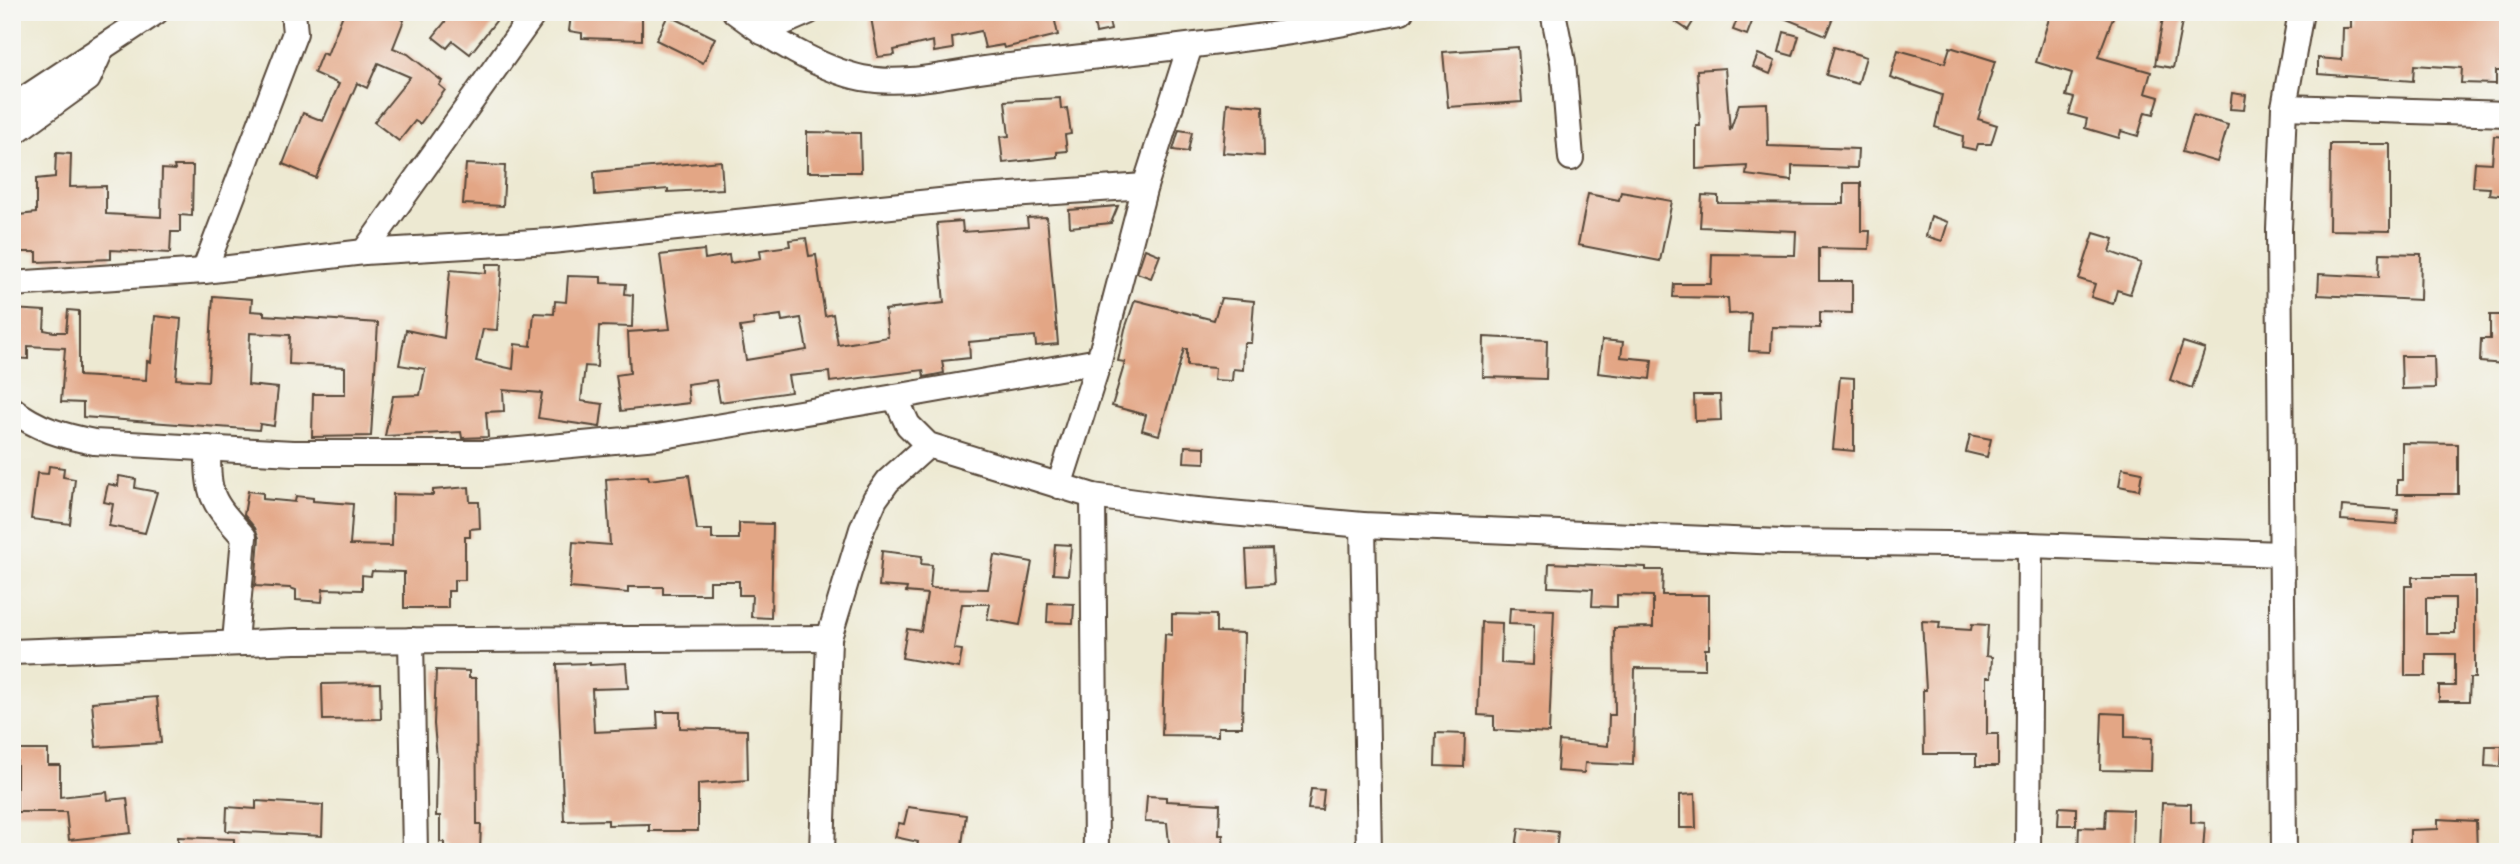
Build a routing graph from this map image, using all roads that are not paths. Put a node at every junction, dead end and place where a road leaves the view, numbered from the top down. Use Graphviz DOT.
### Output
graph roads {
  1 [pos="156,12"];
  2 [pos="293,12"];
  3 [pos="535,12"];
  4 [pos="735,12"];
  5 [pos="808,12"];
  6 [pos="1401,12"];
  7 [pos="1553,12"];
  8 [pos="2301,12"];
  9 [pos="1351,18"];
  10 [pos="762,32"];
  11 [pos="1190,46"];
  12 [pos="102,47"];
  13 [pos="12,107"];
  14 [pos="2284,107"];
  15 [pos="2508,114"];
  16 [pos="12,134"];
  17 [pos="1571,158"];
  18 [pos="1145,186"];
  19 [pos="364,252"];
  20 [pos="204,271"];
  21 [pos="12,284"];
  22 [pos="1100,361"];
  23 [pos="895,397"];
  24 [pos="12,409"];
  25 [pos="928,445"];
  26 [pos="208,448"];
  27 [pos="1059,486"];
  28 [pos="1093,496"];
  29 [pos="1363,525"];
  30 [pos="2030,545"];
  31 [pos="2281,554"];
  32 [pos="829,638"];
  33 [pos="411,640"];
  34 [pos="235,642"];
  35 [pos="12,652"];
  36 [pos="415,852"];
  37 [pos="822,852"];
  38 [pos="1096,852"];
  39 [pos="1369,852"];
  40 [pos="2028,852"];
  41 [pos="2284,852"];
  1 -- 12 [label="street"];
  2 -- 20 [label="street"];
  3 -- 19 [label="street"];
  4 -- 10 [label="street"];
  5 -- 10 [label="street"];
  6 -- 9 [label="street"];
  7 -- 17 [label="street"];
  8 -- 14 [label="street"];
  9 -- 11 [label="street"];
  10 -- 11 [label="street"];
  11 -- 18 [label="street"];
  12 -- 13 [label="street"];
  12 -- 16 [label="street"];
  14 -- 15 [label="street"];
  14 -- 31 [label="street"];
  18 -- 19 [label="street"];
  18 -- 22 [label="street"];
  19 -- 20 [label="street"];
  20 -- 21 [label="street"];
  22 -- 23 [label="street"];
  22 -- 27 [label="street"];
  23 -- 25 [label="street"];
  23 -- 26 [label="street"];
  24 -- 26 [label="street"];
  25 -- 27 [label="street"];
  25 -- 32 [label="street"];
  26 -- 34 [label="street"];
  27 -- 28 [label="street"];
  28 -- 29 [label="street"];
  28 -- 38 [label="street"];
  29 -- 30 [label="street"];
  29 -- 39 [label="street"];
  30 -- 31 [label="street"];
  30 -- 40 [label="street"];
  31 -- 41 [label="street"];
  32 -- 33 [label="street"];
  32 -- 37 [label="street"];
  33 -- 34 [label="street"];
  33 -- 36 [label="street"];
  34 -- 35 [label="street"];
}
